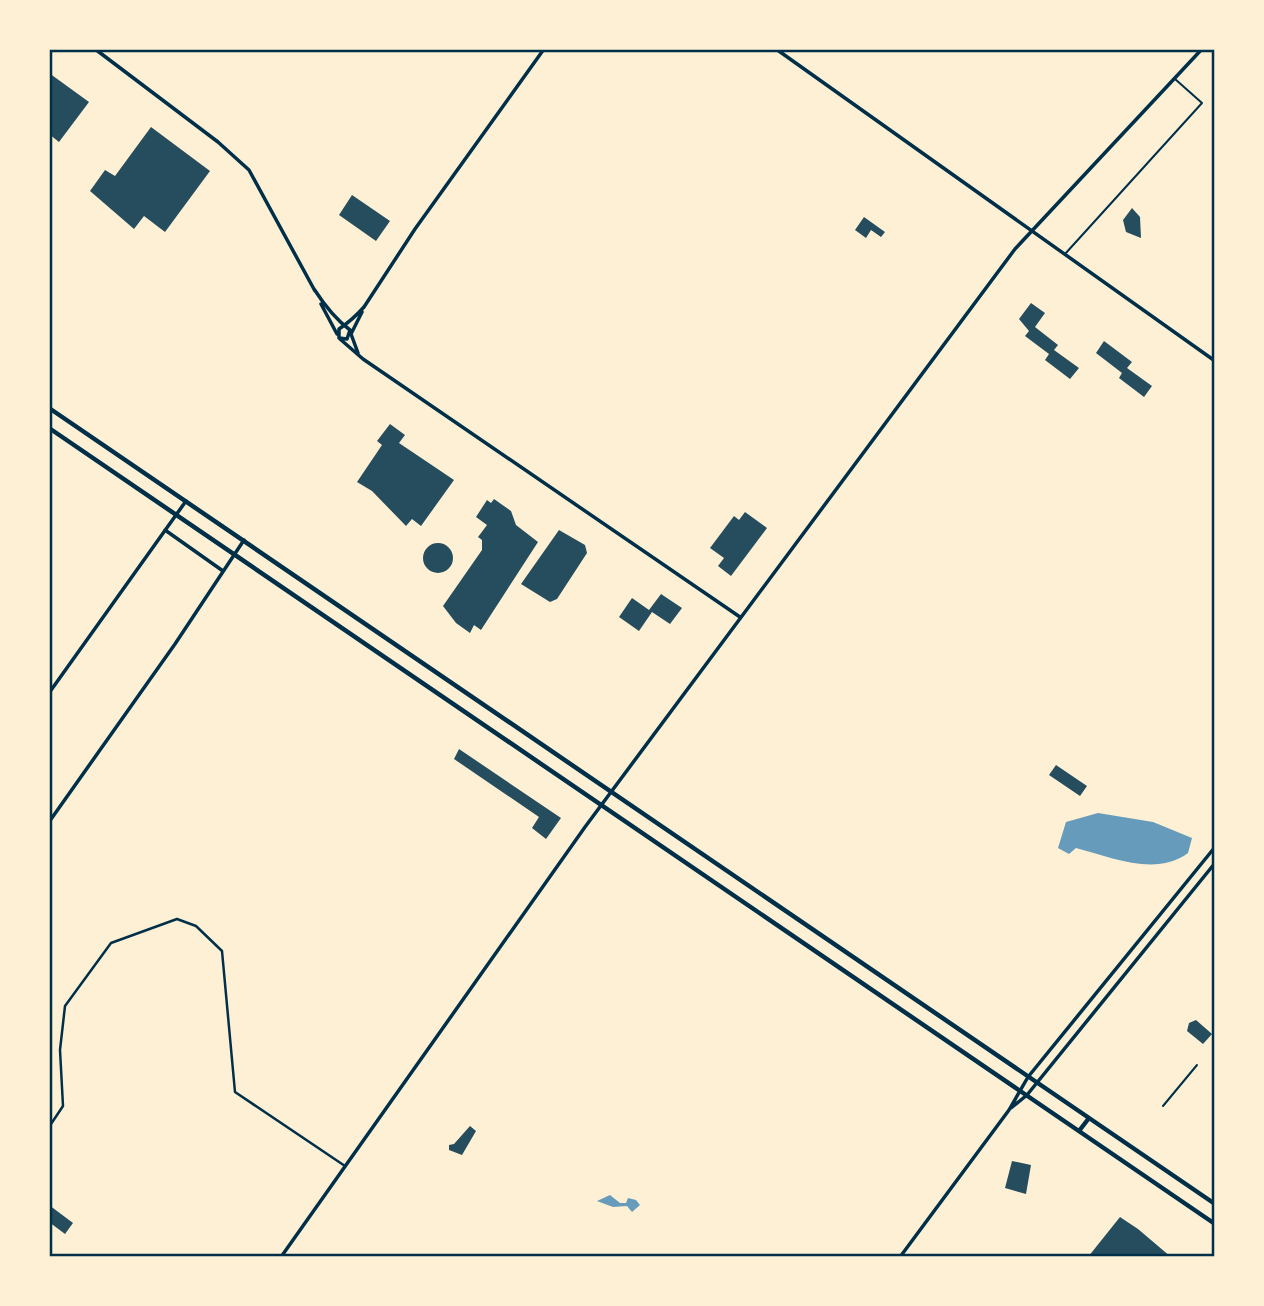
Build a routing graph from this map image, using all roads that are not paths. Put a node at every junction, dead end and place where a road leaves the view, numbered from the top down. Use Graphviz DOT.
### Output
graph roads {
  1 [pos="95,49"];
  2 [pos="544,49"];
  3 [pos="776,49"];
  4 [pos="1202,49"];
  5 [pos="1174,78"];
  6 [pos="1031,231"];
  7 [pos="1064,255"];
  8 [pos="314,289"];
  9 [pos="364,307"];
  10 [pos="344,327"];
  11 [pos="351,334"];
  12 [pos="339,336"];
  13 [pos="363,359"];
  14 [pos="1215,361"];
  15 [pos="49,408"];
  16 [pos="49,428"];
  17 [pos="186,500"];
  18 [pos="176,515"];
  19 [pos="165,530"];
  20 [pos="244,540"];
  21 [pos="234,555"];
  22 [pos="223,571"];
  23 [pos="740,617"];
  24 [pos="49,692"];
  25 [pos="611,792"];
  26 [pos="601,806"];
  27 [pos="49,822"];
  28 [pos="1215,847"];
  29 [pos="1215,863"];
  30 [pos="1197,1065"];
  31 [pos="1028,1077"];
  32 [pos="1037,1083"];
  33 [pos="1018,1089"];
  34 [pos="1027,1095"];
  35 [pos="1163,1106"];
  36 [pos="1009,1110"];
  37 [pos="1089,1118"];
  38 [pos="49,1127"];
  39 [pos="1079,1131"];
  40 [pos="345,1166"];
  41 [pos="1215,1204"];
  42 [pos="1215,1224"];
  43 [pos="281,1257"];
  44 [pos="900,1257"];
  1 -- 8 [label="main road"];
  2 -- 9 [label="main road"];
  3 -- 6 [label="main road"];
  4 -- 5 [label="main road"];
  5 -- 6 [label="main road"];
  5 -- 7 [label="street"];
  6 -- 7 [label="main road"];
  6 -- 23 [label="main road"];
  7 -- 14 [label="main road"];
  8 -- 10 [label="main road"];
  8 -- 12 [label="main road"];
  9 -- 10 [label="main road"];
  9 -- 11 [label="main road"];
  10 -- 11 [label="main road"];
  10 -- 12 [label="main road"];
  11 -- 12 [label="main road"];
  11 -- 13 [label="main road"];
  12 -- 13 [label="main road"];
  13 -- 23 [label="main road"];
  15 -- 17 [label="main road"];
  16 -- 18 [label="main road"];
  17 -- 18 [label="main road"];
  17 -- 20 [label="main road"];
  18 -- 19 [label="main road"];
  18 -- 21 [label="main road"];
  19 -- 22 [label="main road"];
  19 -- 24 [label="main road"];
  20 -- 21 [label="main road"];
  20 -- 25 [label="main road"];
  21 -- 22 [label="main road"];
  21 -- 26 [label="main road"];
  22 -- 27 [label="main road"];
  23 -- 25 [label="main road"];
  25 -- 26 [label="main road"];
  25 -- 31 [label="main road"];
  26 -- 33 [label="main road"];
  26 -- 40 [label="main road"];
  28 -- 31 [label="main road"];
  29 -- 32 [label="main road"];
  30 -- 35 [label="street"];
  31 -- 32 [label="main road"];
  31 -- 33 [label="main road"];
  32 -- 34 [label="main road"];
  32 -- 37 [label="main road"];
  33 -- 34 [label="main road"];
  33 -- 36 [label="main road"];
  34 -- 36 [label="main road"];
  34 -- 39 [label="main road"];
  36 -- 44 [label="main road"];
  37 -- 39 [label="main road"];
  37 -- 41 [label="main road"];
  38 -- 40 [label="street"];
  39 -- 42 [label="main road"];
  40 -- 43 [label="main road"];
}
